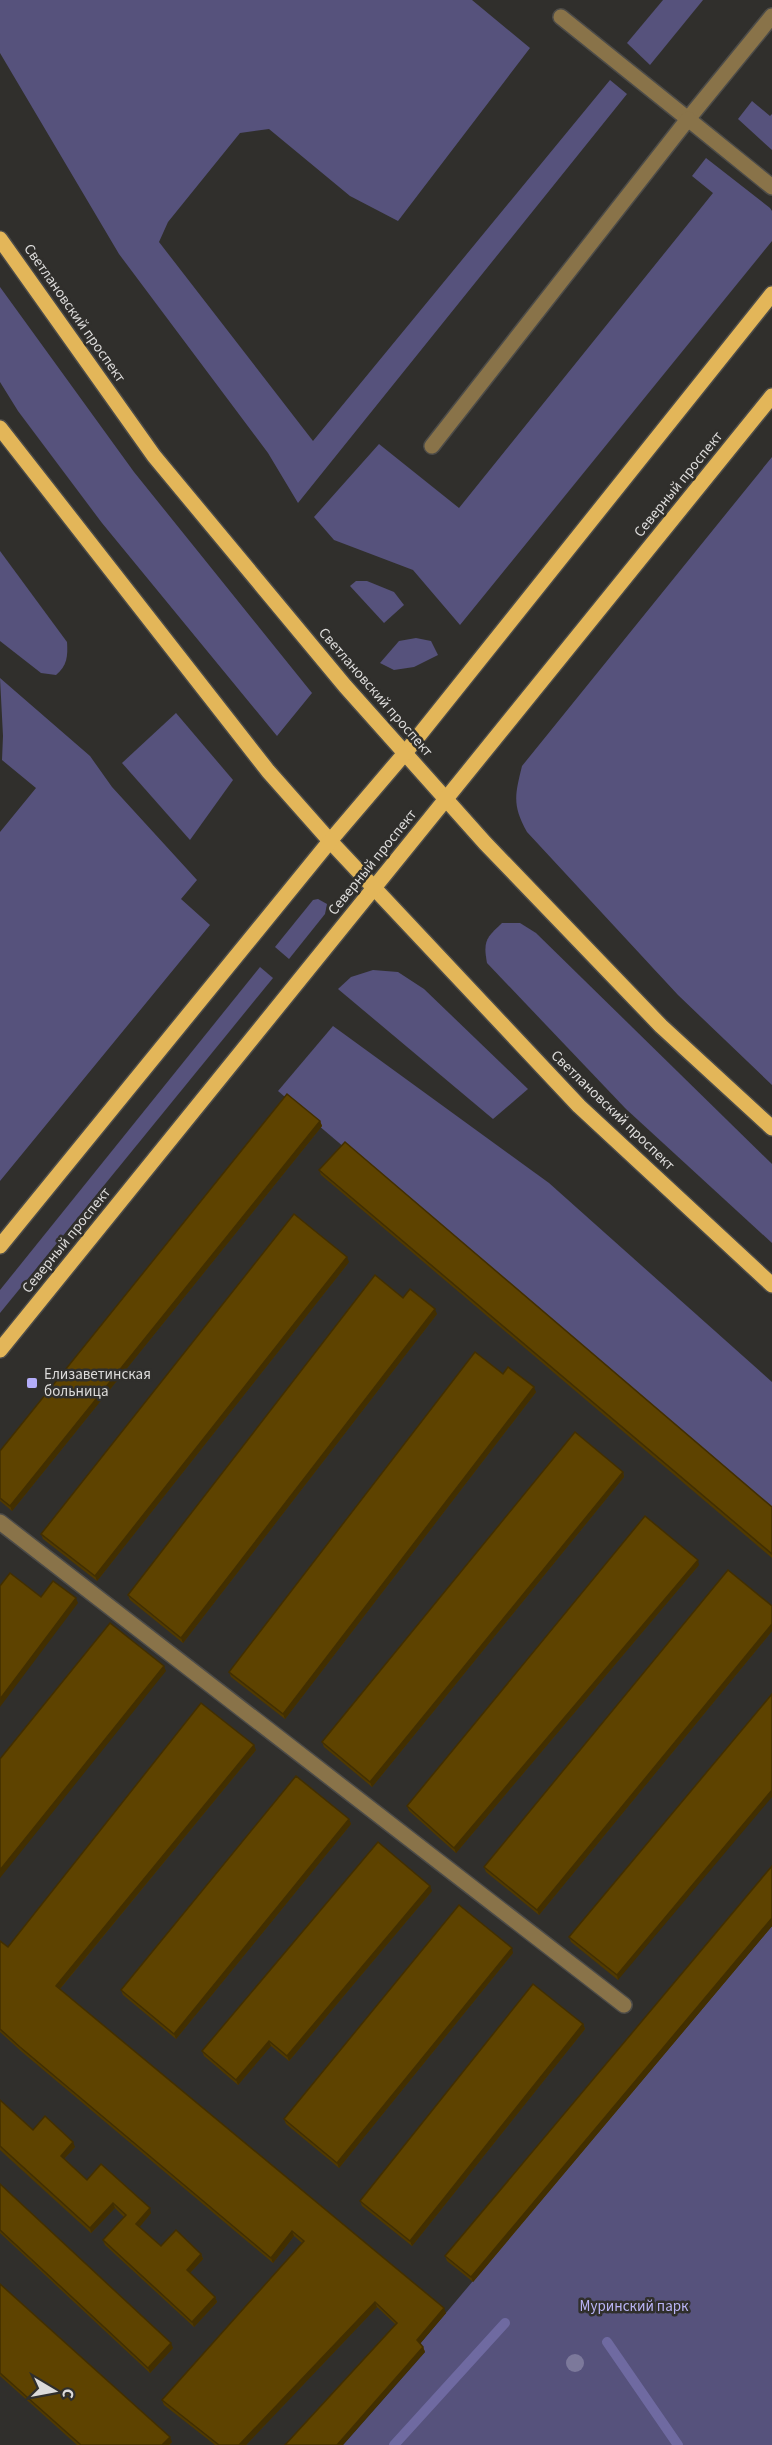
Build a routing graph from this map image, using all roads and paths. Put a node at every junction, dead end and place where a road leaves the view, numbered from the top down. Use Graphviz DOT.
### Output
graph roads {
  1 [pos="772,16"];
  2 [pos="561,17"];
  3 [pos="688,119"];
  4 [pos="772,187"];
  5 [pos="0,239"];
  6 [pos="772,294"];
  7 [pos="772,396"];
  8 [pos="0,428"];
  9 [pos="432,446"];
  10 [pos="405,753"];
  11 [pos="446,799"];
  12 [pos="330,841"];
  13 [pos="374,888"];
  14 [pos="772,1128"];
  15 [pos="0,1246"];
  16 [pos="769,1279"];
  17 [pos="0,1350"];
  18 [pos="0,1522"];
  19 [pos="624,2005"];
  1 -- 3 [label="lane"];
  2 -- 3 [label="lane"];
  3 -- 4 [label="lane"];
  3 -- 9 [label="lane"];
  5 -- 10 [label="main road, Светлановский проспект"];
  6 -- 10 [label="main road"];
  7 -- 11 [label="main road, Северный проспект"];
  8 -- 12 [label="main road, Светлановский проспект"];
  10 -- 11 [label="main road, Светлановский проспект"];
  10 -- 12 [label="main road"];
  11 -- 13 [label="main road, Северный проспект"];
  11 -- 14 [label="main road, Светлановский проспект"];
  12 -- 13 [label="main road, Светлановский проспект"];
  12 -- 15 [label="main road"];
  13 -- 16 [label="main road, Светлановский проспект"];
  13 -- 17 [label="main road, Северный проспект"];
  18 -- 19 [label="lane"];
}
